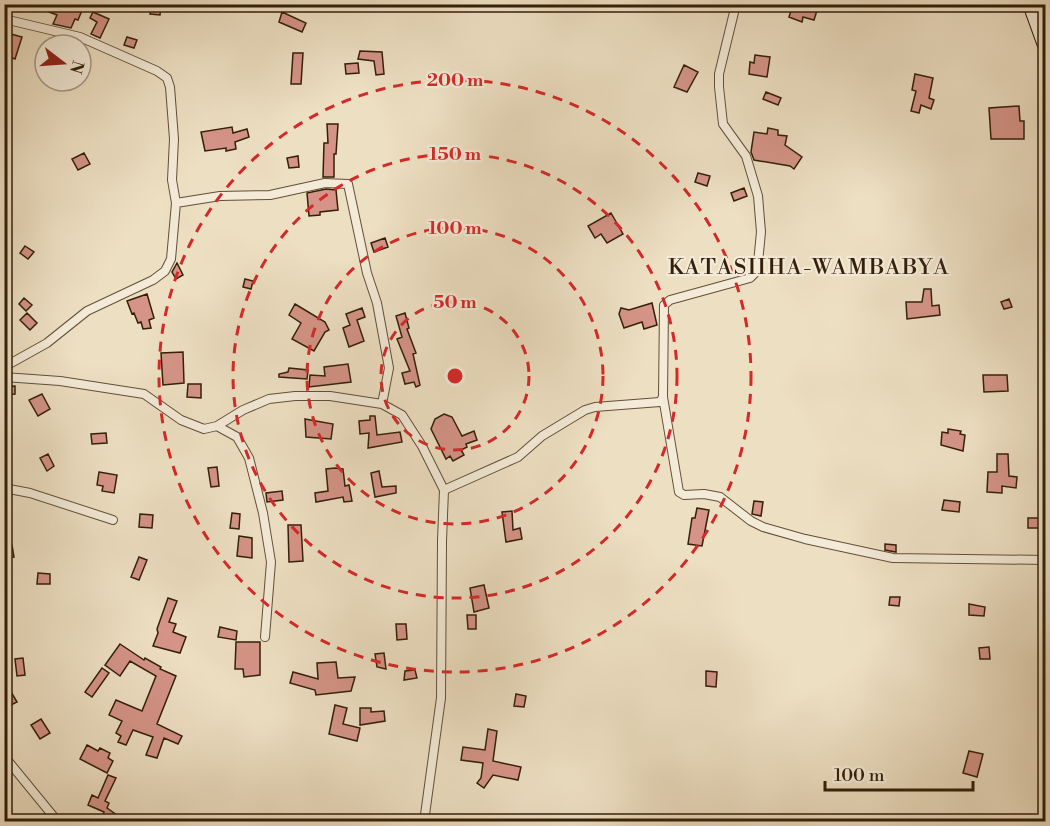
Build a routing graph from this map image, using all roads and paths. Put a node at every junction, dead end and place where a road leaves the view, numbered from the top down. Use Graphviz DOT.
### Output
graph roads {
  1 [pos="735,4"];
  2 [pos="1029,4"];
  3 [pos="4,19"];
  4 [pos="1044,43"];
  5 [pos="176,203"];
  6 [pos="4,367"];
  7 [pos="4,377"];
  8 [pos="663,397"];
  9 [pos="382,404"];
  10 [pos="217,426"];
  11 [pos="4,488"];
  12 [pos="444,490"];
  13 [pos="113,520"];
  14 [pos="1046,560"];
  15 [pos="265,638"];
  16 [pos="4,756"];
  17 [pos="58,822"];
  18 [pos="424,822"];
  1 -- 8 [label="street"];
  2 -- 4 [label="street"];
  3 -- 5 [label="street"];
  5 -- 6 [label="street"];
  5 -- 9 [label="street"];
  7 -- 10 [label="street"];
  8 -- 12 [label="street"];
  8 -- 14 [label="street"];
  9 -- 10 [label="street"];
  9 -- 12 [label="street"];
  10 -- 15 [label="street"];
  11 -- 13 [label="street"];
  12 -- 18 [label="street"];
  16 -- 17 [label="street"];
}
